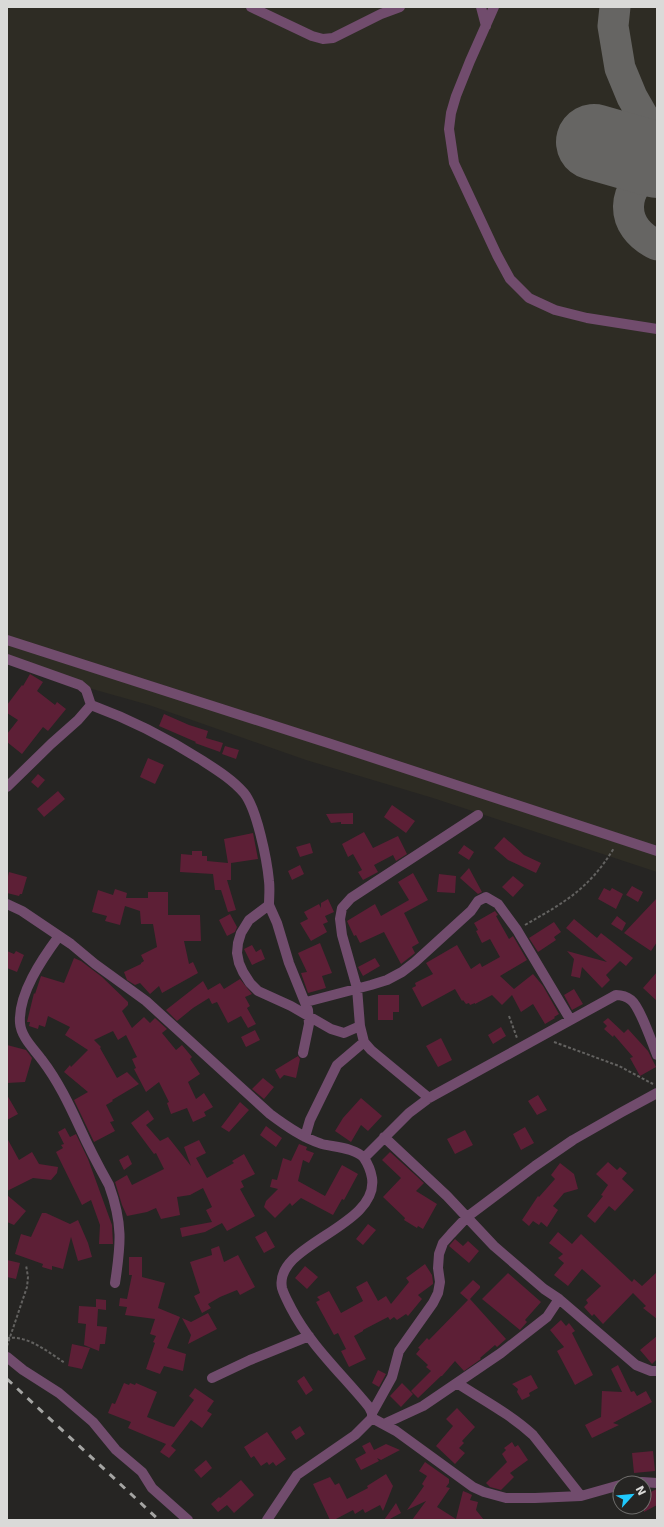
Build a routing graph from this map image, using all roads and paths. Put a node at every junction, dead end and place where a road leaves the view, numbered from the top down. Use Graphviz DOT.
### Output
graph roads {
  1 [pos="251,7"];
  2 [pos="400,7"];
  3 [pos="482,7"];
  4 [pos="494,7"];
  5 [pos="486,26"];
  6 [pos="657,328"];
  7 [pos="7,640"];
  8 [pos="7,659"];
  9 [pos="91,705"];
  10 [pos="7,787"];
  11 [pos="478,816"];
  12 [pos="620,839"];
  13 [pos="657,851"];
  14 [pos="7,904"];
  15 [pos="269,905"];
  16 [pos="517,930"];
  17 [pos="59,936"];
  18 [pos="357,988"];
  19 [pos="306,1002"];
  20 [pos="509,1016"];
  21 [pos="310,1017"];
  22 [pos="570,1019"];
  23 [pos="360,1026"];
  24 [pos="541,1035"];
  25 [pos="364,1042"];
  26 [pos="520,1046"];
  27 [pos="303,1052"];
  28 [pos="657,1055"];
  29 [pos="657,1087"];
  30 [pos="657,1093"];
  31 [pos="429,1098"];
  32 [pos="384,1136"];
  33 [pos="305,1137"];
  34 [pos="364,1158"];
  35 [pos="467,1218"];
  36 [pos="26,1265"];
  37 [pos="115,1283"];
  38 [pos="559,1299"];
  39 [pos="309,1336"];
  40 [pos="10,1337"];
  41 [pos="7,1338"];
  42 [pos="7,1346"];
  43 [pos="7,1357"];
  44 [pos="65,1363"];
  45 [pos="657,1371"];
  46 [pos="212,1378"];
  47 [pos="457,1383"];
  48 [pos="372,1415"];
  49 [pos="384,1424"];
  50 [pos="612,1487"];
  51 [pos="582,1496"];
  52 [pos="188,1520"];
  53 [pos="267,1520"];
  1 -- 2 [label="street"];
  3 -- 5 [label="street"];
  4 -- 5 [label="street"];
  5 -- 6 [label="street"];
  7 -- 12 [label="street"];
  8 -- 9 [label="street"];
  9 -- 10 [label="street"];
  9 -- 15 [label="street"];
  11 -- 18 [label="street"];
  12 -- 13 [label="street"];
  12 -- 16 [label="path"];
  14 -- 17 [label="street"];
  15 -- 19 [label="street"];
  15 -- 21 [label="street"];
  16 -- 18 [label="street"];
  16 -- 22 [label="street"];
  17 -- 33 [label="street"];
  17 -- 37 [label="street"];
  18 -- 19 [label="street"];
  18 -- 23 [label="street"];
  19 -- 21 [label="street"];
  20 -- 26 [label="path"];
  21 -- 23 [label="street"];
  21 -- 27 [label="street"];
  22 -- 24 [label="street"];
  22 -- 28 [label="street"];
  23 -- 25 [label="street"];
  24 -- 26 [label="street"];
  24 -- 29 [label="path"];
  25 -- 31 [label="street"];
  25 -- 33 [label="street"];
  26 -- 31 [label="street"];
  30 -- 35 [label="street"];
  31 -- 32 [label="street"];
  32 -- 34 [label="street"];
  32 -- 35 [label="street"];
  33 -- 34 [label="street"];
  34 -- 39 [label="street"];
  35 -- 38 [label="street"];
  35 -- 48 [label="street"];
  36 -- 40 [label="path"];
  38 -- 45 [label="street"];
  38 -- 47 [label="street"];
  39 -- 46 [label="street"];
  39 -- 48 [label="street"];
  40 -- 41 [label="path"];
  40 -- 42 [label="path"];
  40 -- 44 [label="path"];
  43 -- 52 [label="street"];
  47 -- 49 [label="street"];
  47 -- 51 [label="street"];
  48 -- 49 [label="street"];
  48 -- 53 [label="street"];
  49 -- 51 [label="street"];
  50 -- 51 [label="street"];
}
